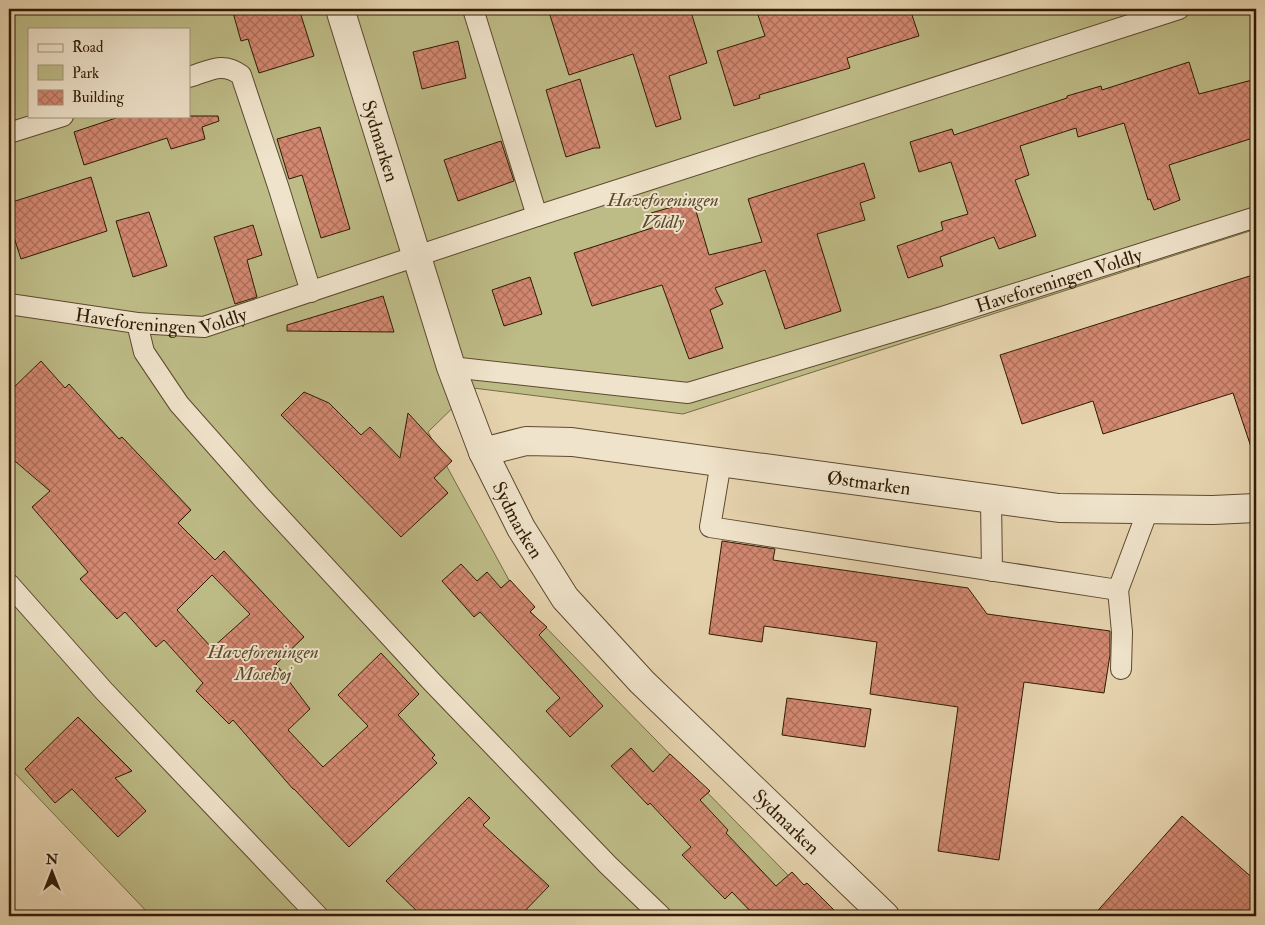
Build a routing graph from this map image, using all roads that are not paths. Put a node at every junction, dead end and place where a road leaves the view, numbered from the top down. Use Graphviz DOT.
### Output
graph roads {
  1 [pos="340,9"];
  2 [pos="473,9"];
  3 [pos="1179,9"];
  4 [pos="190,77"];
  5 [pos="57,118"];
  6 [pos="9,133"];
  7 [pos="537,216"];
  8 [pos="1256,218"];
  9 [pos="417,258"];
  10 [pos="311,292"];
  11 [pos="9,304"];
  12 [pos="137,323"];
  13 [pos="451,367"];
  14 [pos="483,452"];
  15 [pos="720,462"];
  16 [pos="991,499"];
  17 [pos="1256,508"];
  18 [pos="1148,510"];
  19 [pos="992,571"];
  20 [pos="9,584"];
  21 [pos="1118,590"];
  22 [pos="1121,669"];
  23 [pos="318,916"];
  24 [pos="660,916"];
  25 [pos="885,916"];
  1 -- 9 [label="street, Sydmarken"];
  2 -- 7 [label="lane"];
  3 -- 7 [label="lane, Haveforeningen Voldly"];
  4 -- 10 [label="lane"];
  5 -- 6 [label="lane"];
  7 -- 9 [label="lane, Haveforeningen Voldly"];
  8 -- 13 [label="lane, Haveforeningen Voldly"];
  9 -- 10 [label="lane, Haveforeningen Voldly"];
  9 -- 13 [label="street, Sydmarken"];
  10 -- 12 [label="lane, Haveforeningen Voldly"];
  11 -- 12 [label="lane, Haveforeningen Voldly"];
  12 -- 24 [label="lane"];
  13 -- 14 [label="street, Sydmarken"];
  14 -- 15 [label="street, Østmarken"];
  14 -- 25 [label="street, Sydmarken"];
  15 -- 16 [label="street, Østmarken"];
  15 -- 19 [label="lane"];
  16 -- 18 [label="street, Østmarken"];
  16 -- 19 [label="lane"];
  17 -- 18 [label="street, Østmarken"];
  18 -- 21 [label="lane"];
  19 -- 21 [label="lane"];
  20 -- 23 [label="lane"];
  21 -- 22 [label="lane"];
}
